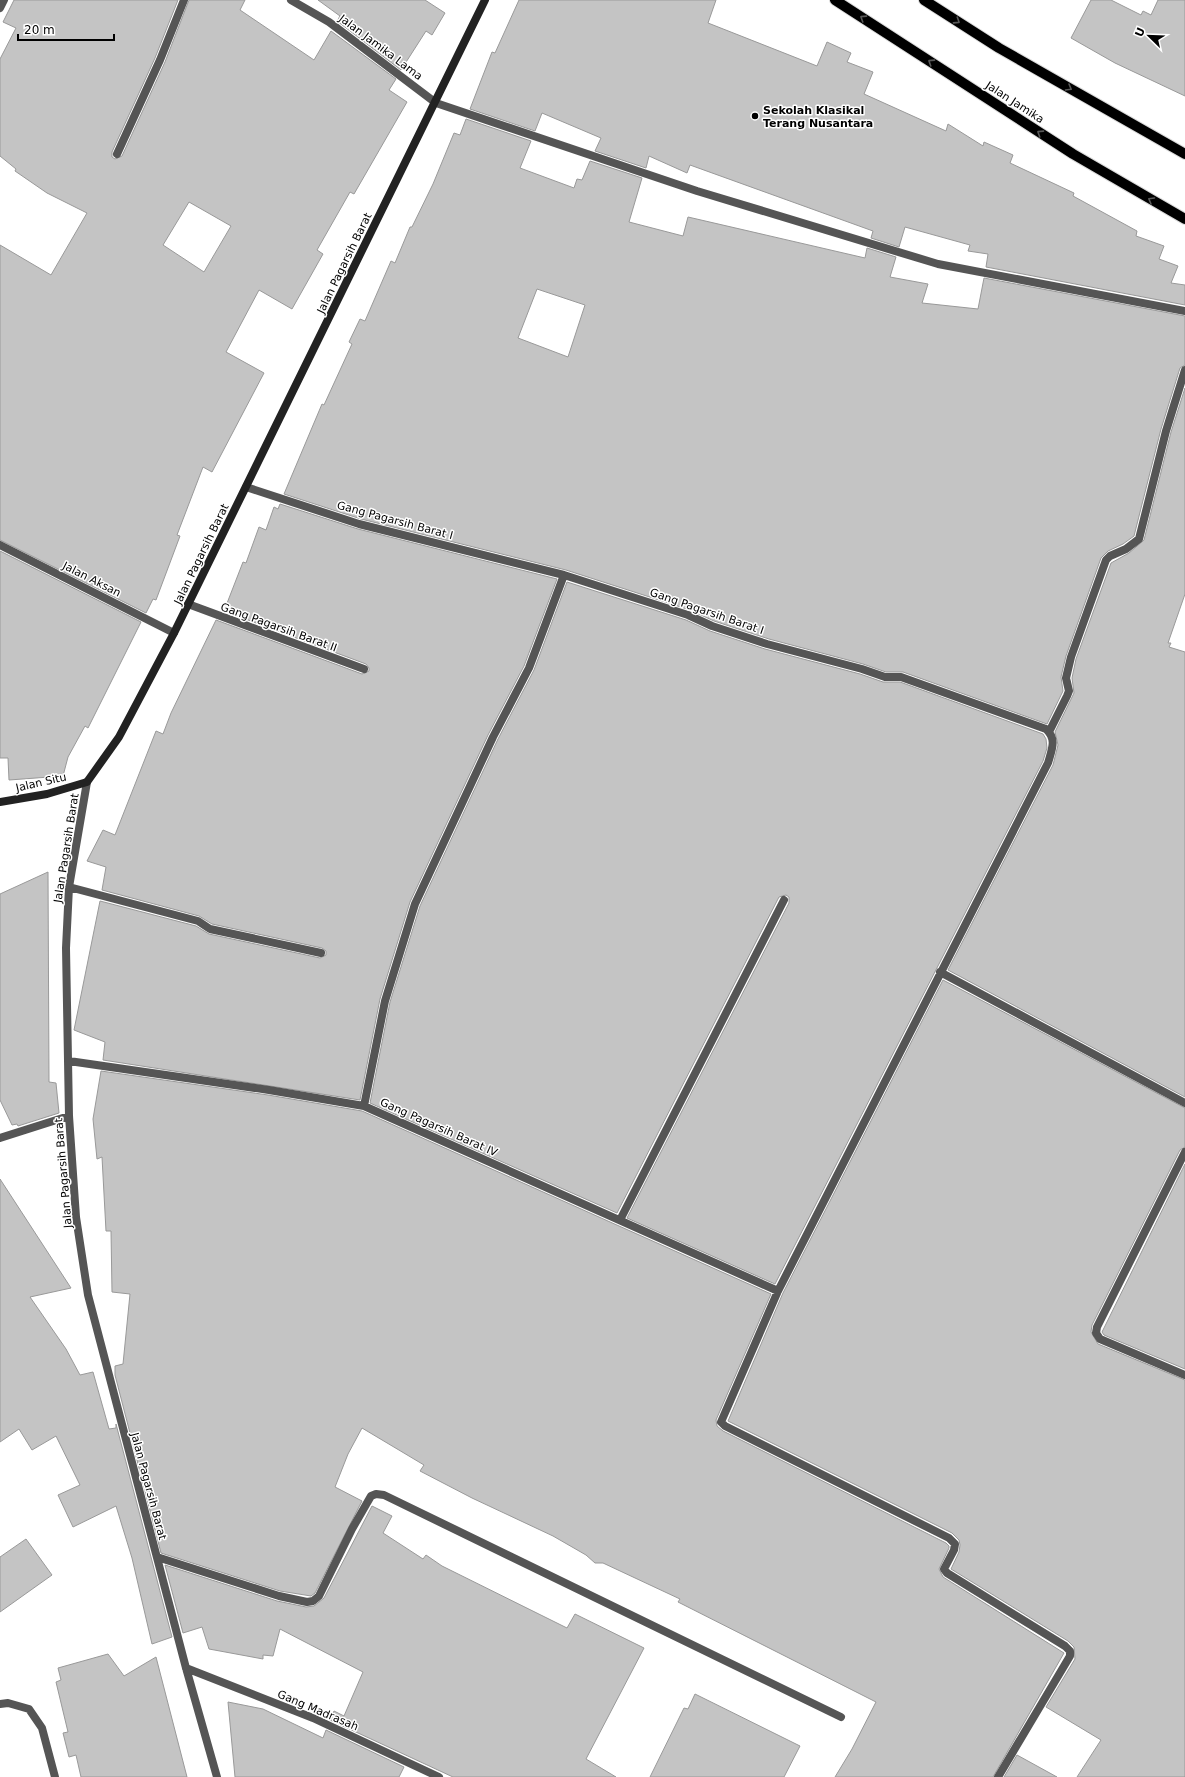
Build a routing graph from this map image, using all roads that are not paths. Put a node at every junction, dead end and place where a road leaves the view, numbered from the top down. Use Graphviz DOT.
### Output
graph roads {
  1 [pos="4,0"];
  2 [pos="184,0"];
  3 [pos="291,0"];
  4 [pos="485,0"];
  5 [pos="835,0"];
  6 [pos="924,0"];
  7 [pos="0,8"];
  8 [pos="436,102"];
  9 [pos="118,154"];
  10 [pos="1185,154"];
  11 [pos="1185,219"];
  12 [pos="1185,311"];
  13 [pos="1185,370"];
  14 [pos="246,487"];
  15 [pos="0,545"];
  16 [pos="564,575"];
  17 [pos="188,604"];
  18 [pos="174,633"];
  19 [pos="364,669"];
  20 [pos="1049,732"];
  21 [pos="87,782"];
  22 [pos="0,802"];
  23 [pos="69,888"];
  24 [pos="784,900"];
  25 [pos="321,953"];
  26 [pos="940,972"];
  27 [pos="68,1061"];
  28 [pos="1185,1103"];
  29 [pos="364,1106"];
  30 [pos="69,1116"];
  31 [pos="0,1138"];
  32 [pos="1185,1152"];
  33 [pos="620,1220"];
  34 [pos="778,1291"];
  35 [pos="1185,1375"];
  36 [pos="157,1557"];
  37 [pos="186,1668"];
  38 [pos="0,1704"];
  39 [pos="841,1717"];
  40 [pos="55,1777"];
  41 [pos="217,1777"];
  42 [pos="439,1777"];
  43 [pos="998,1777"];
  1 -- 7 [label="street"];
  2 -- 9 [label="street"];
  3 -- 8 [label="street, Jalan Jamika Lama"];
  4 -- 8 [label="street, Jalan Pagarsih Barat"];
  11 -- 5 [label="main road, Jalan Jamika, one-way"];
  6 -- 10 [label="main road, one-way"];
  8 -- 12 [label="street, Jalan Jamika Lama"];
  8 -- 14 [label="street, Jalan Pagarsih Barat"];
  13 -- 20 [label="street"];
  14 -- 16 [label="street, Gang Pagarsih Barat I"];
  14 -- 17 [label="street, Jalan Pagarsih Barat"];
  15 -- 18 [label="street, Jalan Aksan"];
  16 -- 20 [label="street, Gang Pagarsih Barat I"];
  16 -- 29 [label="street"];
  17 -- 18 [label="street, Jalan Pagarsih Barat"];
  17 -- 19 [label="street, Gang Pagarsih Barat II"];
  18 -- 21 [label="street, Jalan Pagarsih Barat"];
  20 -- 26 [label="street"];
  21 -- 22 [label="street, Jalan Situ"];
  21 -- 23 [label="street, Jalan Pagarsih Barat"];
  23 -- 25 [label="street"];
  23 -- 27 [label="street, Jalan Pagarsih Barat"];
  24 -- 33 [label="street"];
  26 -- 28 [label="street"];
  26 -- 34 [label="street"];
  27 -- 29 [label="street, Gang Pagarsih Barat IV"];
  27 -- 30 [label="street, Jalan Pagarsih Barat"];
  29 -- 33 [label="street, Gang Pagarsih Barat IV"];
  30 -- 31 [label="street"];
  30 -- 36 [label="street, Jalan Pagarsih Barat"];
  32 -- 35 [label="street"];
  33 -- 34 [label="street, Gang Pagarsih Barat IV"];
  34 -- 43 [label="street"];
  36 -- 37 [label="street, Jalan Pagarsih Barat"];
  36 -- 39 [label="street"];
  37 -- 41 [label="street, Jalan Pagarsih Barat"];
  37 -- 42 [label="street, Gang Madrasah"];
  38 -- 40 [label="street"];
}
